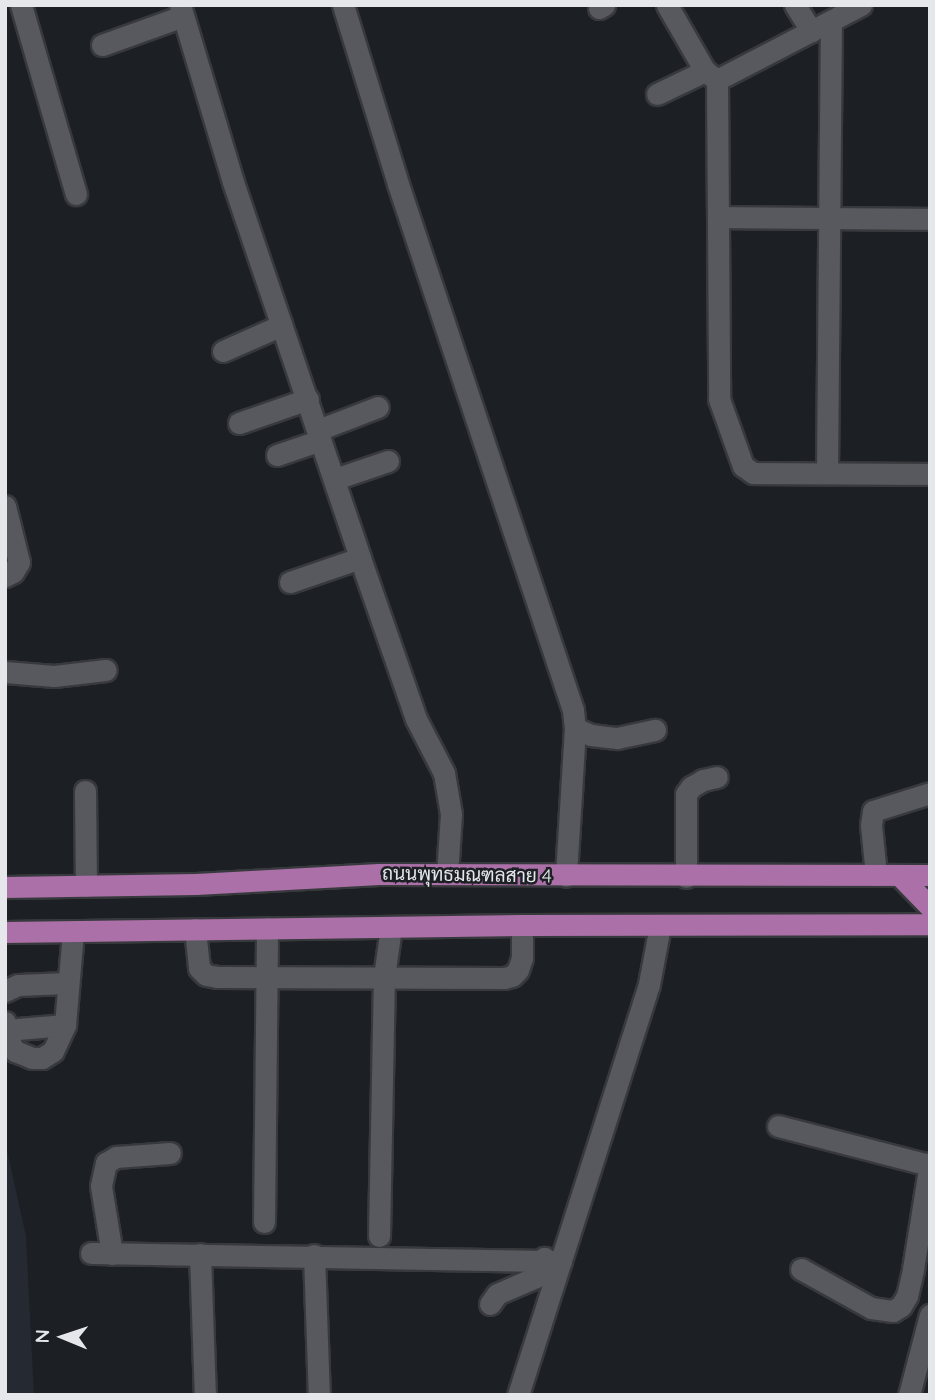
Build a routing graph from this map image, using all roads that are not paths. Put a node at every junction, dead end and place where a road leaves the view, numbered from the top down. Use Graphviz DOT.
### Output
graph roads {
  1 [pos="20,5"];
  2 [pos="343,5"];
  3 [pos="667,5"];
  4 [pos="795,5"];
  5 [pos="861,5"];
  6 [pos="181,11"];
  7 [pos="831,21"];
  8 [pos="811,31"];
  9 [pos="102,45"];
  10 [pos="711,76"];
  11 [pos="657,94"];
  12 [pos="76,194"];
  13 [pos="930,219"];
  14 [pos="719,224"];
  15 [pos="829,225"];
  16 [pos="930,232"];
  17 [pos="282,325"];
  18 [pos="223,351"];
  19 [pos="308,399"];
  20 [pos="378,407"];
  21 [pos="239,423"];
  22 [pos="320,435"];
  23 [pos="277,455"];
  24 [pos="388,461"];
  25 [pos="827,473"];
  26 [pos="930,474"];
  27 [pos="335,479"];
  28 [pos="5,506"];
  29 [pos="360,558"];
  30 [pos="5,576"];
  31 [pos="290,582"];
  32 [pos="106,670"];
  33 [pos="5,672"];
  34 [pos="575,728"];
  35 [pos="655,730"];
  36 [pos="716,777"];
  37 [pos="85,791"];
  38 [pos="930,793"];
  39 [pos="447,874"];
  40 [pos="876,875"];
  41 [pos="899,875"];
  42 [pos="930,875"];
  43 [pos="566,876"];
  44 [pos="686,877"];
  45 [pos="86,886"];
  46 [pos="5,887"];
  47 [pos="930,907"];
  48 [pos="930,924"];
  49 [pos="522,925"];
  50 [pos="660,926"];
  51 [pos="391,927"];
  52 [pos="267,928"];
  53 [pos="195,929"];
  54 [pos="74,931"];
  55 [pos="5,932"];
  56 [pos="267,977"];
  57 [pos="384,977"];
  58 [pos="67,983"];
  59 [pos="5,991"];
  60 [pos="5,1022"];
  61 [pos="65,1025"];
  62 [pos="6,1030"];
  63 [pos="778,1126"];
  64 [pos="170,1153"];
  65 [pos="929,1164"];
  66 [pos="264,1222"];
  67 [pos="379,1236"];
  68 [pos="200,1254"];
  69 [pos="314,1255"];
  70 [pos="552,1260"];
  71 [pos="801,1269"];
  72 [pos="490,1304"];
  73 [pos="930,1315"];
  74 [pos="205,1395"];
  75 [pos="319,1395"];
  76 [pos="518,1395"];
  77 [pos="909,1395"];
  1 -- 12 [label="street"];
  2 -- 34 [label="street"];
  3 -- 10 [label="street"];
  4 -- 8 [label="street"];
  5 -- 7 [label="street"];
  6 -- 9 [label="street"];
  6 -- 17 [label="street"];
  7 -- 8 [label="street"];
  7 -- 15 [label="street"];
  8 -- 10 [label="street"];
  10 -- 11 [label="street"];
  10 -- 14 [label="street"];
  13 -- 15 [label="street"];
  14 -- 15 [label="street"];
  14 -- 25 [label="street"];
  15 -- 16 [label="street"];
  15 -- 25 [label="street"];
  17 -- 18 [label="street"];
  17 -- 19 [label="street"];
  19 -- 21 [label="street"];
  19 -- 22 [label="street"];
  20 -- 22 [label="street"];
  22 -- 23 [label="street"];
  22 -- 27 [label="street"];
  24 -- 27 [label="street"];
  25 -- 26 [label="street"];
  27 -- 29 [label="street"];
  28 -- 30 [label="street"];
  29 -- 31 [label="street"];
  29 -- 39 [label="street"];
  32 -- 33 [label="street"];
  34 -- 35 [label="street"];
  34 -- 43 [label="street"];
  36 -- 44 [label="street"];
  37 -- 45 [label="street"];
  38 -- 40 [label="street"];
  39 -- 43 [label="main road, ถนนพุทธมณฑลสาย 4"];
  39 -- 45 [label="main road, ถนนพุทธมณฑลสาย 4"];
  40 -- 41 [label="main road, ถนนพุทธมณฑลสาย 4"];
  40 -- 44 [label="main road, ถนนพุทธมณฑลสาย 4"];
  41 -- 42 [label="main road, ถนนพุทธมณฑลสาย 4"];
  41 -- 47 [label="main road"];
  43 -- 44 [label="main road, ถนนพุทธมณฑลสาย 4"];
  45 -- 46 [label="main road, ถนนพุทธมณฑลสาย 4"];
  48 -- 50 [label="main road"];
  49 -- 50 [label="main road"];
  49 -- 51 [label="main road"];
  49 -- 57 [label="street"];
  50 -- 70 [label="street"];
  51 -- 52 [label="main road"];
  51 -- 57 [label="street"];
  52 -- 53 [label="main road"];
  52 -- 56 [label="street"];
  53 -- 54 [label="main road"];
  53 -- 56 [label="street"];
  54 -- 55 [label="main road"];
  54 -- 58 [label="street"];
  56 -- 57 [label="street"];
  56 -- 66 [label="street"];
  57 -- 67 [label="street"];
  58 -- 59 [label="street"];
  58 -- 61 [label="street"];
  60 -- 62 [label="street"];
  61 -- 62 [label="street"];
  61 -- 62 [label="street"];
  63 -- 65 [label="street"];
  64 -- 68 [label="street"];
  65 -- 71 [label="street"];
  68 -- 69 [label="street"];
  68 -- 74 [label="street"];
  69 -- 70 [label="street"];
  69 -- 75 [label="street"];
  70 -- 72 [label="street"];
  70 -- 76 [label="street"];
  73 -- 77 [label="street"];
}
